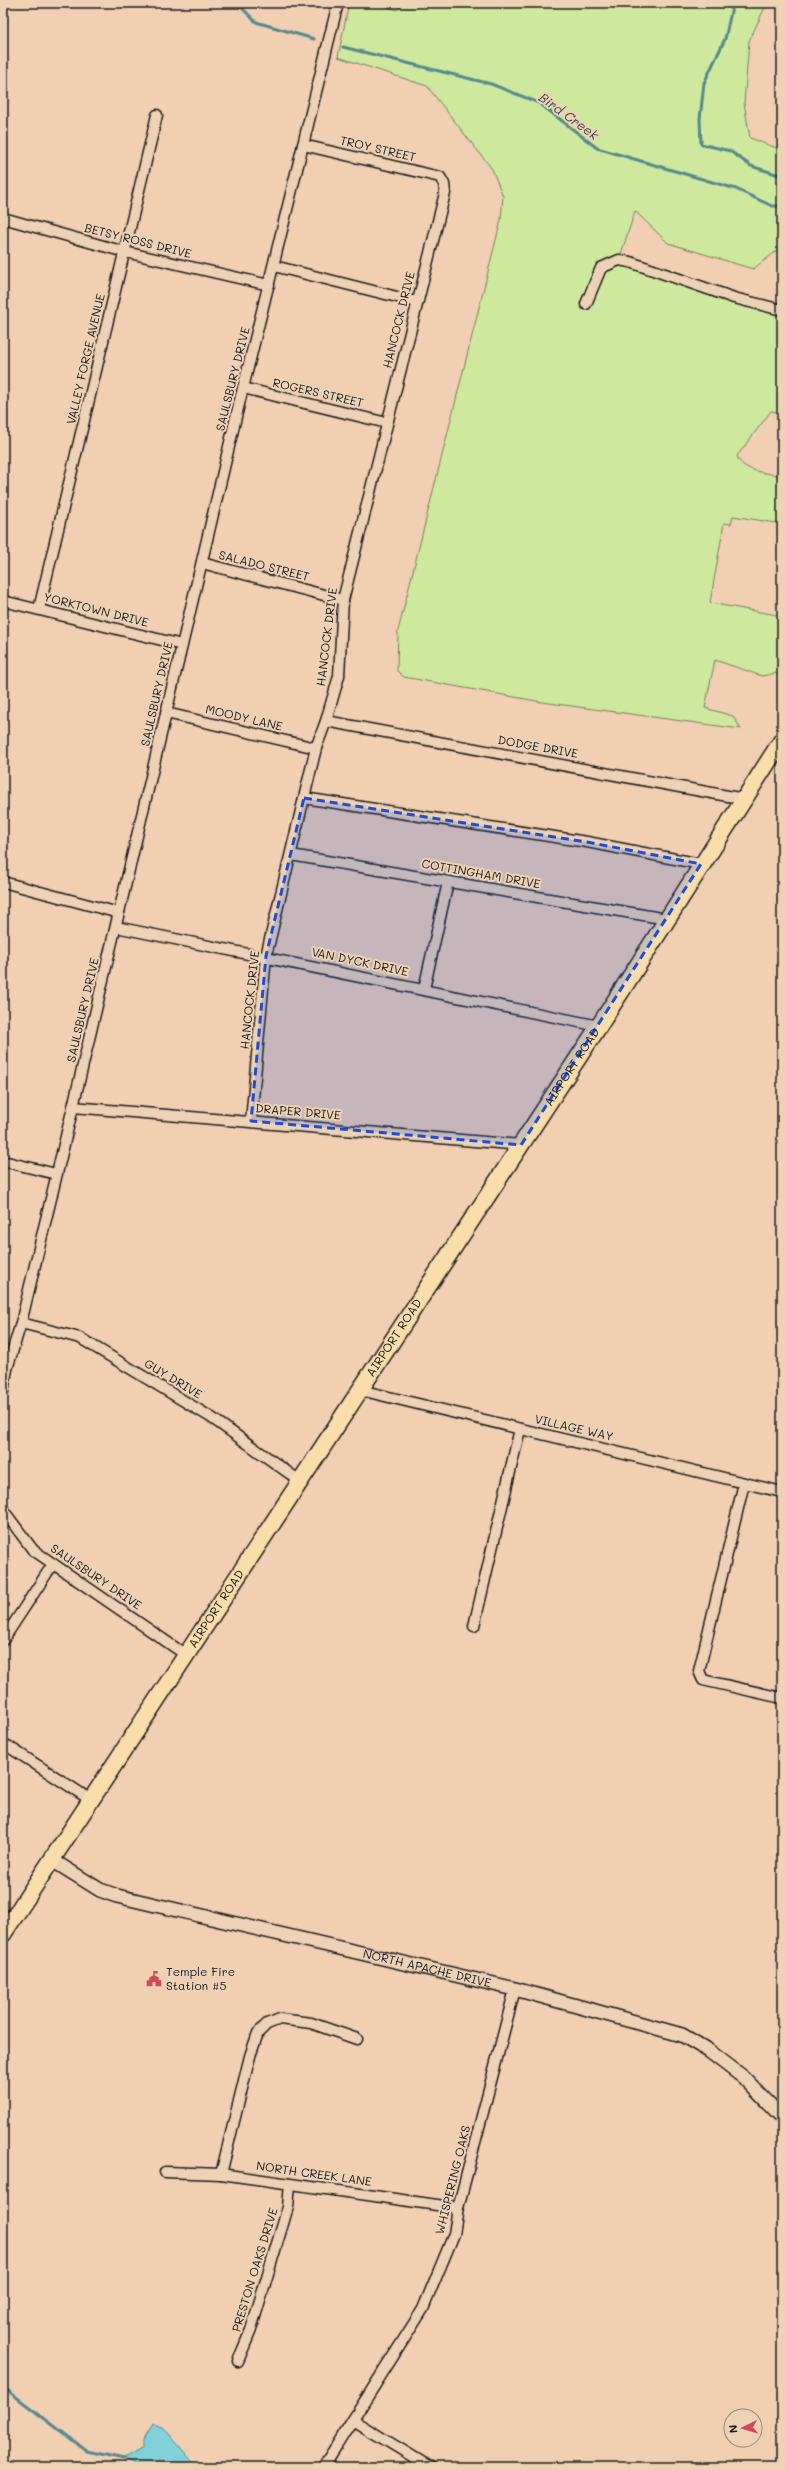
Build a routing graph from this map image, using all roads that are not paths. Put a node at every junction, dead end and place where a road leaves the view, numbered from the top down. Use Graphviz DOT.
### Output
graph roads {
  1 [pos="338,3"];
  2 [pos="157,115"];
  3 [pos="303,145"];
  4 [pos="444,184"];
  5 [pos="3,218"];
  6 [pos="125,252"];
  7 [pos="274,266"];
  8 [pos="269,285"];
  9 [pos="417,302"];
  10 [pos="586,304"];
  11 [pos="782,310"];
  12 [pos="244,388"];
  13 [pos="387,423"];
  14 [pos="202,563"];
  15 [pos="343,600"];
  16 [pos="3,601"];
  17 [pos="39,609"];
  18 [pos="182,645"];
  19 [pos="166,713"];
  20 [pos="326,721"];
  21 [pos="782,740"];
  22 [pos="316,748"];
  23 [pos="304,798"];
  24 [pos="744,799"];
  25 [pos="291,855"];
  26 [pos="701,864"];
  27 [pos="3,882"];
  28 [pos="448,882"];
  29 [pos="119,913"];
  30 [pos="667,919"];
  31 [pos="116,926"];
  32 [pos="266,956"];
  33 [pos="424,989"];
  34 [pos="599,1026"];
  35 [pos="73,1108"];
  36 [pos="251,1121"];
  37 [pos="521,1145"];
  38 [pos="3,1161"];
  39 [pos="56,1174"];
  40 [pos="21,1323"];
  41 [pos="5,1369"];
  42 [pos="360,1390"];
  43 [pos="3,1391"];
  44 [pos="520,1429"];
  45 [pos="300,1481"];
  46 [pos="744,1482"];
  47 [pos="782,1492"];
  48 [pos="3,1510"];
  49 [pos="53,1564"];
  50 [pos="474,1626"];
  51 [pos="3,1640"];
  52 [pos="186,1655"];
  53 [pos="782,1698"];
  54 [pos="3,1743"];
  55 [pos="91,1800"];
  56 [pos="52,1860"];
  57 [pos="3,1934"];
  58 [pos="515,1989"];
  59 [pos="357,2039"];
  60 [pos="782,2117"];
  61 [pos="165,2172"];
  62 [pos="221,2174"];
  63 [pos="290,2184"];
  64 [pos="458,2208"];
  65 [pos="238,2362"];
  66 [pos="354,2421"];
  67 [pos="323,2467"];
  68 [pos="430,2467"];
  1 -- 3 [label="street, SAULSBURY DRIVE"];
  2 -- 6 [label="street, VALLEY FORGE AVENUE"];
  3 -- 4 [label="street, TROY STREET"];
  3 -- 7 [label="street, SAULSBURY DRIVE"];
  4 -- 9 [label="street, HANCOCK DRIVE"];
  5 -- 6 [label="street, BETSY ROSS DRIVE"];
  6 -- 8 [label="street, BETSY ROSS DRIVE"];
  6 -- 17 [label="street, VALLEY FORGE AVENUE"];
  7 -- 8 [label="street, SAULSBURY DRIVE"];
  7 -- 9 [label="street"];
  8 -- 12 [label="street, SAULSBURY DRIVE"];
  9 -- 13 [label="street, HANCOCK DRIVE"];
  10 -- 11 [label="street"];
  12 -- 13 [label="street, ROGERS STREET"];
  12 -- 14 [label="street, SAULSBURY DRIVE"];
  13 -- 15 [label="street, HANCOCK DRIVE"];
  14 -- 15 [label="street, SALADO STREET"];
  14 -- 18 [label="street, SAULSBURY DRIVE"];
  15 -- 20 [label="street, HANCOCK DRIVE"];
  16 -- 17 [label="street, YORKTOWN DRIVE"];
  17 -- 18 [label="street, YORKTOWN DRIVE"];
  18 -- 19 [label="street, SAULSBURY DRIVE"];
  19 -- 22 [label="street, MOODY LANE"];
  19 -- 29 [label="street, SAULSBURY DRIVE"];
  20 -- 22 [label="street, HANCOCK DRIVE"];
  20 -- 24 [label="street, DODGE DRIVE"];
  21 -- 24 [label="main road, AIRPORT ROAD"];
  22 -- 23 [label="street, HANCOCK DRIVE"];
  23 -- 25 [label="street, HANCOCK DRIVE"];
  23 -- 26 [label="street"];
  24 -- 26 [label="main road, AIRPORT ROAD"];
  25 -- 28 [label="street, COTTINGHAM DRIVE"];
  25 -- 32 [label="street, HANCOCK DRIVE"];
  26 -- 30 [label="main road, AIRPORT ROAD"];
  27 -- 29 [label="street"];
  28 -- 30 [label="street, COTTINGHAM DRIVE"];
  28 -- 33 [label="street"];
  29 -- 31 [label="street, SAULSBURY DRIVE"];
  30 -- 34 [label="main road, AIRPORT ROAD"];
  31 -- 32 [label="street, VAN DYCK DRIVE"];
  31 -- 35 [label="street, SAULSBURY DRIVE"];
  32 -- 33 [label="street, VAN DYCK DRIVE"];
  32 -- 36 [label="street, HANCOCK DRIVE"];
  33 -- 34 [label="street, VAN DYCK DRIVE"];
  34 -- 37 [label="main road, AIRPORT ROAD"];
  35 -- 36 [label="street, DRAPER DRIVE"];
  35 -- 39 [label="street, SAULSBURY DRIVE"];
  36 -- 37 [label="street, DRAPER DRIVE"];
  37 -- 42 [label="main road, AIRPORT ROAD"];
  38 -- 39 [label="street"];
  39 -- 40 [label="street, SAULSBURY DRIVE"];
  40 -- 41 [label="street, SAULSBURY DRIVE"];
  40 -- 45 [label="street, GUY DRIVE"];
  41 -- 43 [label="street, SAULSBURY DRIVE"];
  42 -- 44 [label="street, VILLAGE WAY"];
  42 -- 45 [label="main road, AIRPORT ROAD"];
  44 -- 46 [label="street, VILLAGE WAY"];
  44 -- 50 [label="street"];
  45 -- 52 [label="main road, AIRPORT ROAD"];
  46 -- 47 [label="street, VILLAGE WAY"];
  46 -- 53 [label="street"];
  48 -- 49 [label="street, SAULSBURY DRIVE"];
  49 -- 51 [label="street"];
  49 -- 52 [label="street, SAULSBURY DRIVE"];
  52 -- 55 [label="main road, AIRPORT ROAD"];
  54 -- 55 [label="street"];
  55 -- 56 [label="main road, AIRPORT ROAD"];
  56 -- 57 [label="main road, AIRPORT ROAD"];
  56 -- 58 [label="street, NORTH APACHE DRIVE"];
  58 -- 60 [label="street, NORTH APACHE DRIVE"];
  58 -- 64 [label="street, WHISPERING OAKS"];
  59 -- 62 [label="street"];
  61 -- 62 [label="street, NORTH CREEK LANE"];
  62 -- 63 [label="street, NORTH CREEK LANE"];
  63 -- 64 [label="street, NORTH CREEK LANE"];
  63 -- 65 [label="street, PRESTON OAKS DRIVE"];
  64 -- 66 [label="street, WHISPERING OAKS"];
  66 -- 67 [label="street, WHISPERING OAKS"];
  66 -- 68 [label="street"];
}
